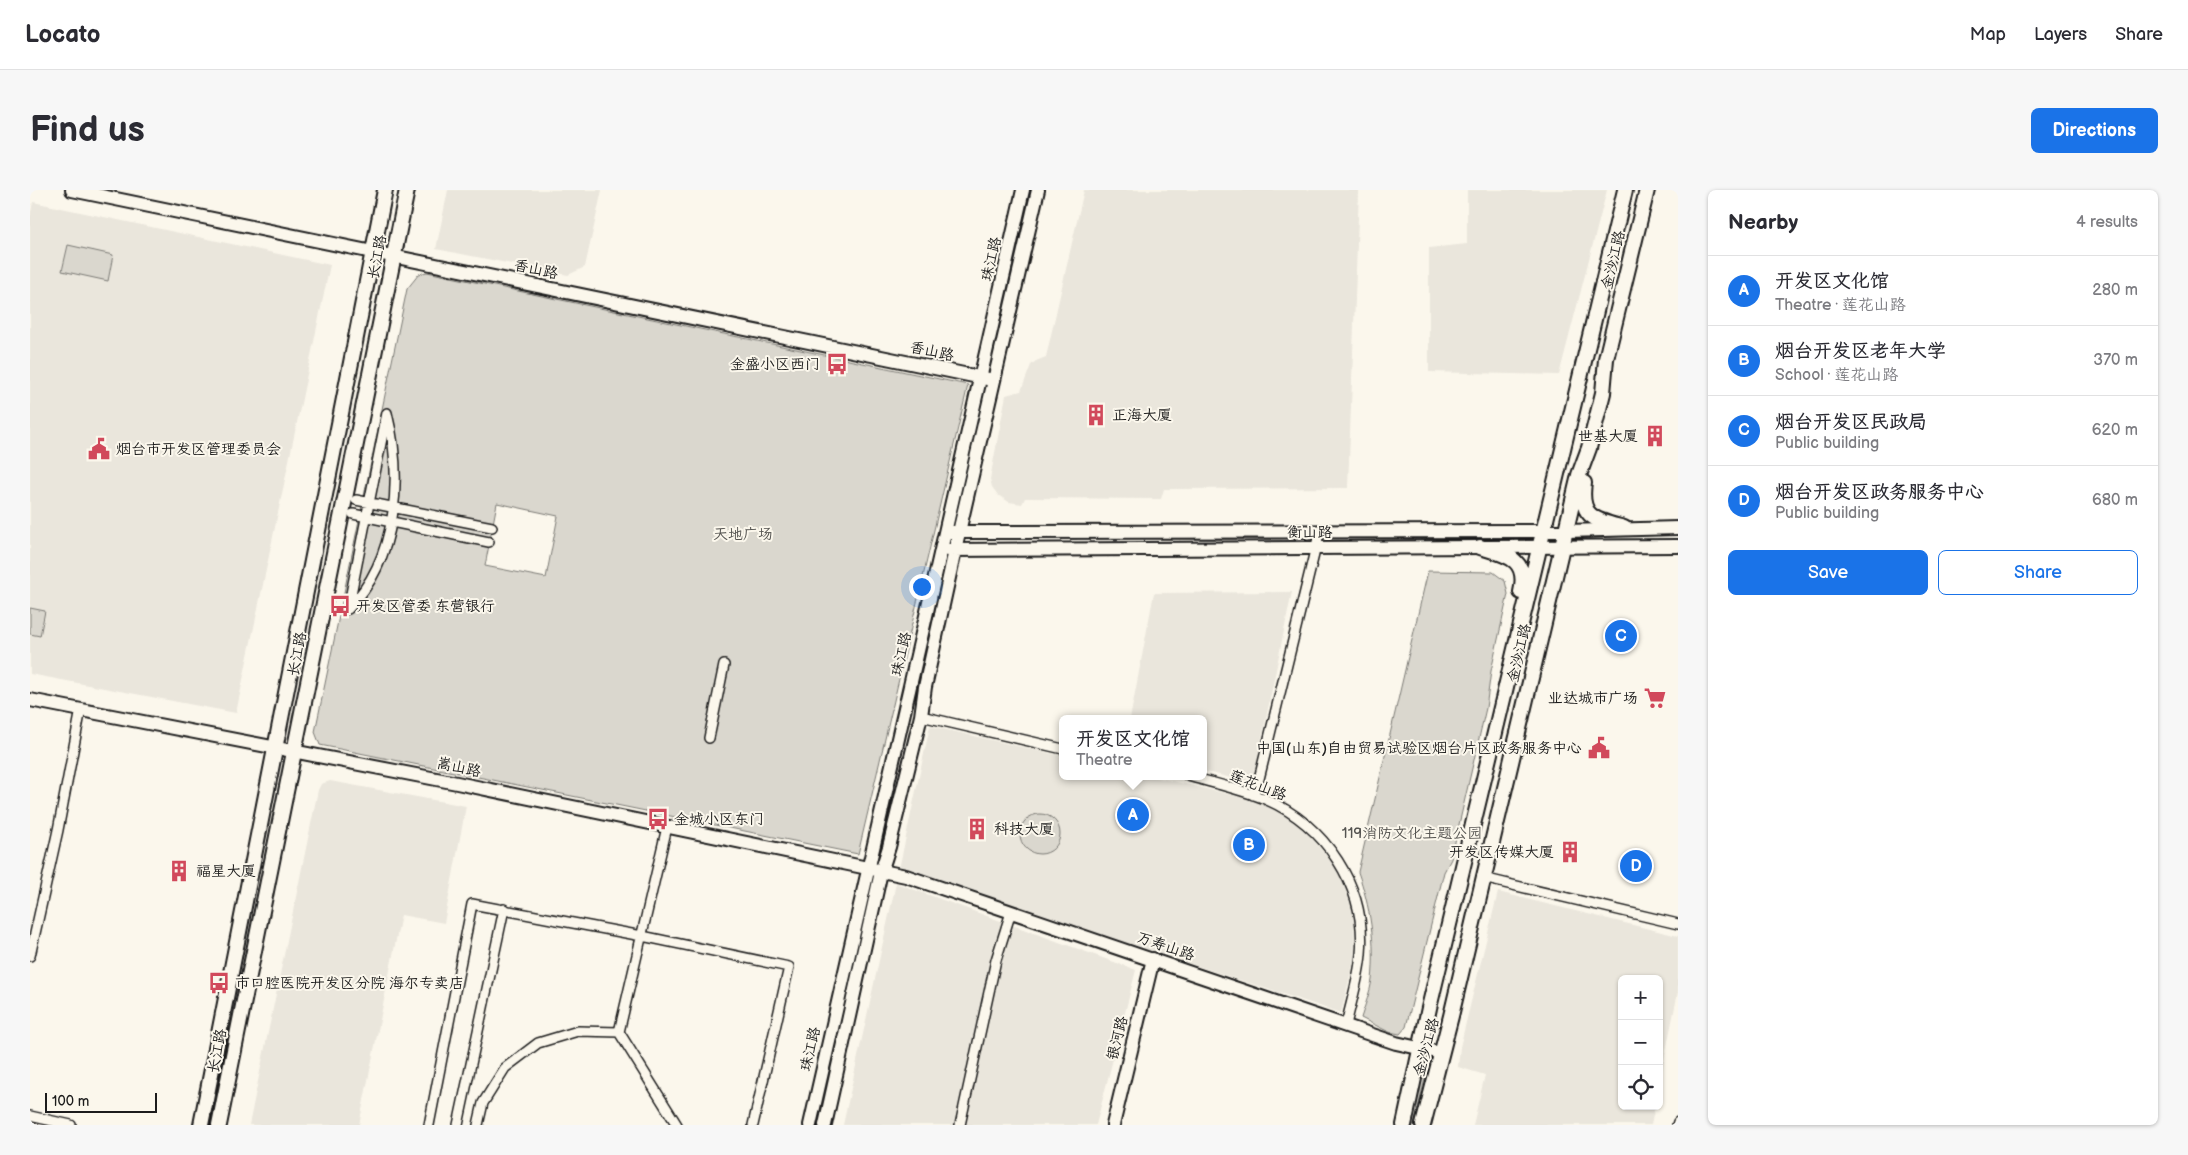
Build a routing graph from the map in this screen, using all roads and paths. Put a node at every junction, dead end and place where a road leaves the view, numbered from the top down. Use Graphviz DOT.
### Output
graph roads {
  1 [pos="72,190"];
  2 [pos="385,190"];
  3 [pos="407,190"];
  4 [pos="1024,190"];
  5 [pos="1038,190"];
  6 [pos="1625,190"];
  7 [pos="1647,190"];
  8 [pos="372,251"];
  9 [pos="394,255"];
  10 [pos="987,379"];
  11 [pos="1589,448"];
  12 [pos="356,500"];
  13 [pos="395,508"];
  14 [pos="353,514"];
  15 [pos="392,522"];
  16 [pos="492,527"];
  17 [pos="1624,528"];
  18 [pos="1678,528"];
  19 [pos="1320,530"];
  20 [pos="1543,531"];
  21 [pos="1566,531"];
  22 [pos="952,532"];
  23 [pos="489,542"];
  24 [pos="1678,546"];
  25 [pos="1538,547"];
  26 [pos="1562,547"];
  27 [pos="1317,548"];
  28 [pos="1480,548"];
  29 [pos="942,549"];
  30 [pos="956,550"];
  31 [pos="724,665"];
  32 [pos="30,700"];
  33 [pos="81,709"];
  34 [pos="1502,711"];
  35 [pos="921,716"];
  36 [pos="709,738"];
  37 [pos="277,748"];
  38 [pos="1059,748"];
  39 [pos="295,752"];
  40 [pos="1202,780"];
  41 [pos="1253,795"];
  42 [pos="667,827"];
  43 [pos="867,870"];
  44 [pos="881,872"];
  45 [pos="1483,878"];
  46 [pos="504,909"];
  47 [pos="1011,912"];
  48 [pos="1678,924"];
  49 [pos="642,936"];
  50 [pos="30,956"];
  51 [pos="1153,959"];
  52 [pos="1346,1025"];
  53 [pos="619,1032"];
  54 [pos="1421,1049"];
  55 [pos="1441,1053"];
  56 [pos="30,1116"];
  57 [pos="71,1125"];
  58 [pos="201,1125"];
  59 [pos="219,1125"];
  60 [pos="430,1125"];
  61 [pos="458,1125"];
  62 [pos="478,1125"];
  63 [pos="677,1125"];
  64 [pos="753,1125"];
  65 [pos="810,1125"];
  66 [pos="826,1125"];
  67 [pos="960,1125"];
  68 [pos="1113,1125"];
  69 [pos="1404,1125"];
  70 [pos="1423,1125"];
  1 -- 8 [label="main road, 香山路"];
  2 -- 8 [label="main road, 长江路"];
  3 -- 9 [label="main road, 长江路"];
  4 -- 10 [label="main road, 珠江路"];
  5 -- 10 [label="main road"];
  6 -- 20 [label="main road, 金沙江路"];
  7 -- 11 [label="main road, 金沙江路"];
  8 -- 9 [label="main road, 香山路"];
  8 -- 37 [label="main road, 长江路"];
  9 -- 10 [label="main road, 香山路"];
  9 -- 39 [label="main road, 长江路"];
  10 -- 22 [label="main road"];
  11 -- 17 [label="main road"];
  11 -- 21 [label="main road, 金沙江路"];
  12 -- 13 [label="street"];
  13 -- 15 [label="street"];
  13 -- 15 [label="street"];
  13 -- 16 [label="street"];
  14 -- 15 [label="street"];
  15 -- 23 [label="street"];
  17 -- 18 [label="main road, 衡山路"];
  17 -- 21 [label="main road, 衡山路"];
  19 -- 20 [label="main road, 衡山路"];
  19 -- 22 [label="main road, 衡山路"];
  19 -- 27 [label="street"];
  20 -- 21 [label="main road, 衡山路"];
  20 -- 25 [label="main road, 金沙江路"];
  21 -- 26 [label="main road, 金沙江路"];
  22 -- 29 [label="main road, 珠江路"];
  22 -- 30 [label="main road"];
  24 -- 26 [label="main road, 衡山路"];
  25 -- 26 [label="main road, 衡山路"];
  25 -- 28 [label="main road, 衡山路"];
  25 -- 34 [label="main road, 金沙江路"];
  26 -- 45 [label="main road, 金沙江路"];
  27 -- 28 [label="main road, 衡山路"];
  27 -- 30 [label="main road, 衡山路"];
  27 -- 41 [label="street"];
  28 -- 34 [label="main road"];
  29 -- 30 [label="main road, 衡山路"];
  29 -- 43 [label="main road, 珠江路"];
  30 -- 35 [label="main road"];
  31 -- 36 [label="street"];
  32 -- 33 [label="main road, 嵩山路"];
  33 -- 37 [label="main road, 嵩山路"];
  33 -- 50 [label="street"];
  34 -- 54 [label="main road, 金沙江路"];
  35 -- 38 [label="street"];
  35 -- 44 [label="main road"];
  37 -- 39 [label="main road, 嵩山路"];
  37 -- 58 [label="main road, 长江路"];
  39 -- 42 [label="main road, 嵩山路"];
  39 -- 59 [label="main road, 长江路"];
  40 -- 41 [label="street, 莲花山路"];
  41 -- 52 [label="street, 莲花山路"];
  42 -- 43 [label="main road, 嵩山路"];
  42 -- 49 [label="street"];
  43 -- 44 [label="main road, 嵩山路"];
  43 -- 65 [label="main road, 珠江路"];
  44 -- 47 [label="main road, 万寿山路"];
  44 -- 66 [label="main road"];
  45 -- 48 [label="street"];
  45 -- 55 [label="main road, 金沙江路"];
  46 -- 49 [label="street"];
  46 -- 60 [label="street"];
  46 -- 61 [label="street"];
  47 -- 51 [label="main road, 万寿山路"];
  47 -- 67 [label="street"];
  49 -- 53 [label="street"];
  49 -- 64 [label="street"];
  51 -- 52 [label="main road, 万寿山路"];
  51 -- 68 [label="main road, 银河路"];
  52 -- 54 [label="main road, 万寿山路"];
  53 -- 62 [label="street"];
  53 -- 63 [label="street"];
  54 -- 55 [label="main road, 万寿山路"];
  54 -- 69 [label="main road, 金沙江路"];
  55 -- 70 [label="main road, 金沙江路"];
  56 -- 57 [label="street"];
}
